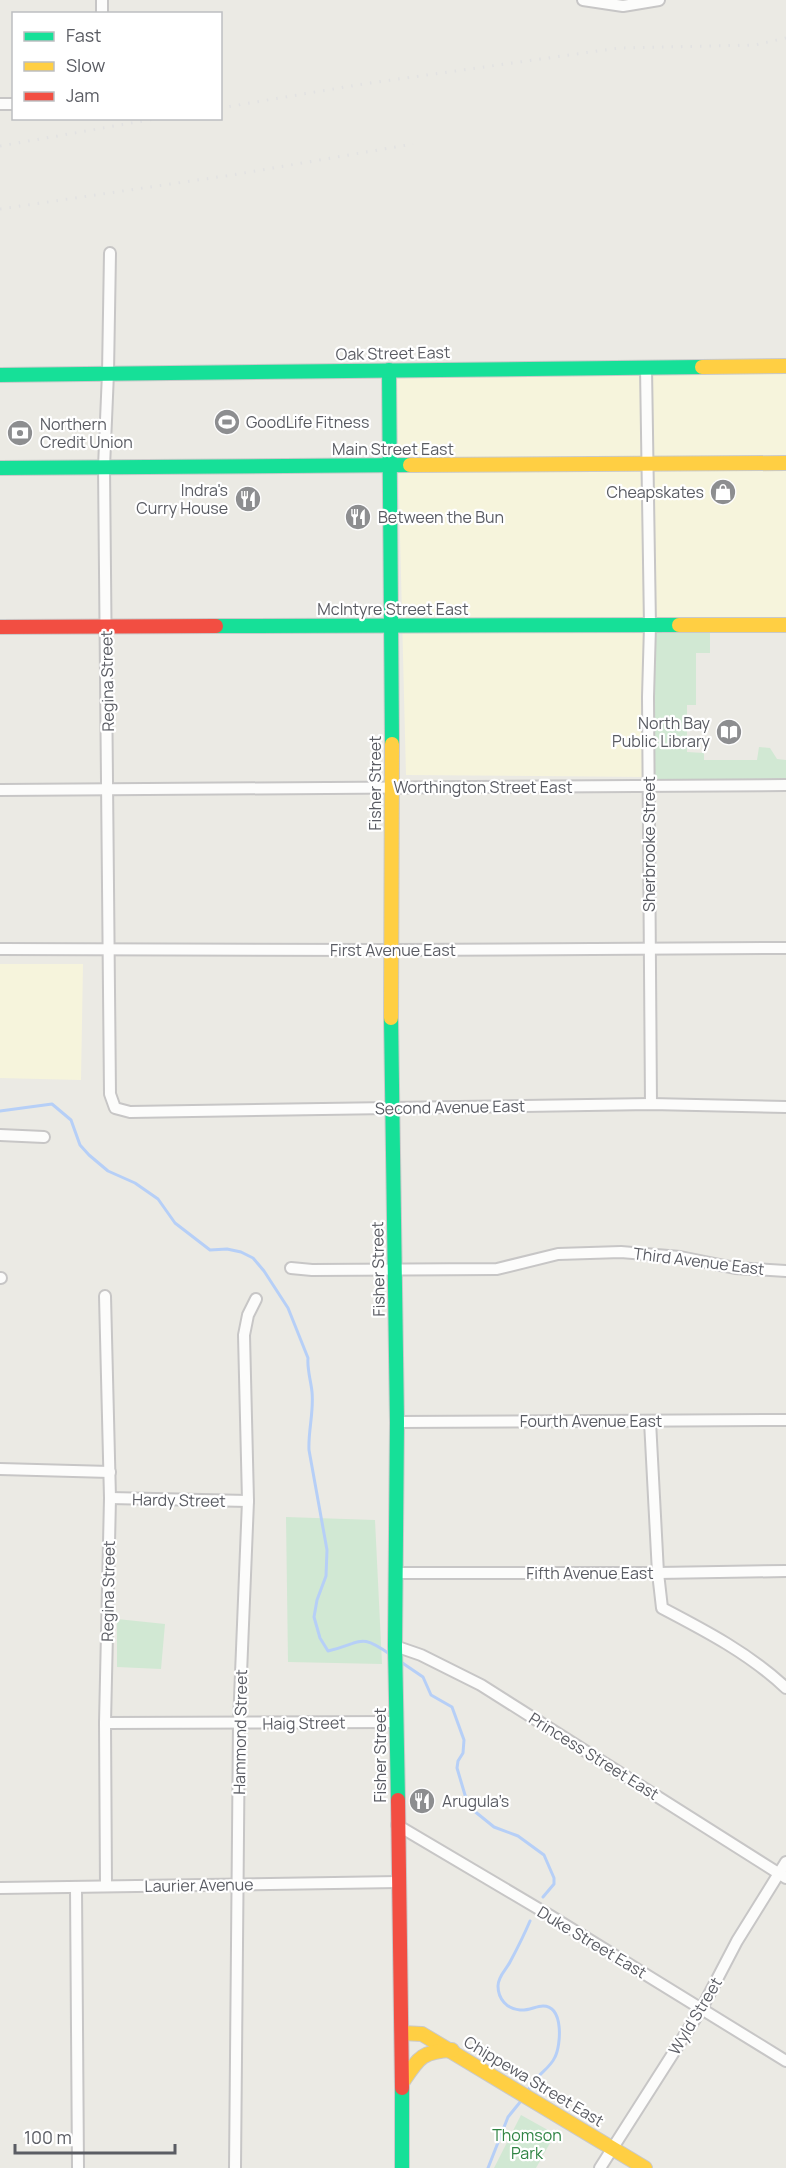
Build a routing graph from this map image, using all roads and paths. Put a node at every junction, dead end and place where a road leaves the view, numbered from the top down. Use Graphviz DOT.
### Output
graph roads {
  1 [pos="582,0"];
  2 [pos="659,0"];
  3 [pos="110,253"];
  4 [pos="786,366"];
  5 [pos="646,368"];
  6 [pos="389,370"];
  7 [pos="108,373"];
  8 [pos="0,375"];
  9 [pos="646,463"];
  10 [pos="786,463"];
  11 [pos="389,466"];
  12 [pos="104,467"];
  13 [pos="0,468"];
  14 [pos="391,625"];
  15 [pos="786,625"];
  16 [pos="650,626"];
  17 [pos="0,627"];
  18 [pos="106,627"];
  19 [pos="786,785"];
  20 [pos="392,787"];
  21 [pos="648,787"];
  22 [pos="108,788"];
  23 [pos="0,790"];
  24 [pos="109,948"];
  25 [pos="649,948"];
  26 [pos="786,948"];
  27 [pos="0,949"];
  28 [pos="390,950"];
  29 [pos="651,1104"];
  30 [pos="786,1107"];
  31 [pos="115,1108"];
  32 [pos="393,1108"];
  33 [pos="0,1135"];
  34 [pos="44,1137"];
  35 [pos="291,1268"];
  36 [pos="394,1269"];
  37 [pos="786,1271"];
  38 [pos="105,1296"];
  39 [pos="256,1299"];
  40 [pos="786,1420"];
  41 [pos="650,1421"];
  42 [pos="397,1422"];
  43 [pos="0,1469"];
  44 [pos="110,1472"];
  45 [pos="110,1498"];
  46 [pos="248,1502"];
  47 [pos="786,1571"];
  48 [pos="395,1573"];
  49 [pos="658,1574"];
  50 [pos="395,1651"];
  51 [pos="786,1688"];
  52 [pos="396,1722"];
  53 [pos="105,1723"];
  54 [pos="239,1724"];
  55 [pos="397,1825"];
  56 [pos="786,1862"];
  57 [pos="783,1876"];
  58 [pos="398,1882"];
  59 [pos="238,1884"];
  60 [pos="106,1886"];
  61 [pos="0,1888"];
  62 [pos="76,1888"];
  63 [pos="702,2008"];
  64 [pos="402,2033"];
  65 [pos="452,2050"];
  66 [pos="786,2061"];
  67 [pos="402,2083"];
  68 [pos="612,2148"];
  69 [pos="78,2168"];
  70 [pos="236,2168"];
  71 [pos="402,2168"];
  72 [pos="600,2168"];
  73 [pos="645,2168"];
  1 -- 2 [label="street"];
  3 -- 7 [label="street, Regina Street"];
  4 -- 5 [label="main road, Oak Street East"];
  5 -- 6 [label="main road, Oak Street East"];
  5 -- 9 [label="street, Sherbrooke Street"];
  6 -- 7 [label="main road, Oak Street East"];
  6 -- 11 [label="main road, Fisher Street"];
  7 -- 8 [label="main road, Oak Street East"];
  7 -- 12 [label="street, Regina Street"];
  9 -- 10 [label="main road, Main Street East"];
  9 -- 11 [label="main road, Main Street East"];
  9 -- 16 [label="street, Sherbrooke Street"];
  11 -- 12 [label="main road, Main Street East"];
  11 -- 14 [label="main road, Fisher Street"];
  12 -- 13 [label="main road, Main Street East"];
  12 -- 18 [label="street, Regina Street"];
  14 -- 16 [label="main road, McIntyre Street East"];
  14 -- 18 [label="main road, McIntyre Street East"];
  14 -- 20 [label="main road, Fisher Street"];
  15 -- 16 [label="main road, McIntyre Street East"];
  16 -- 21 [label="street, Sherbrooke Street"];
  17 -- 18 [label="main road, McIntyre Street East"];
  18 -- 22 [label="street, Regina Street"];
  19 -- 21 [label="street, Worthington Street East"];
  20 -- 21 [label="street, Worthington Street East"];
  20 -- 22 [label="street, Worthington Street East"];
  20 -- 28 [label="main road, Fisher Street"];
  21 -- 25 [label="street, Sherbrooke Street"];
  22 -- 23 [label="street, Worthington Street East"];
  22 -- 24 [label="street, Regina Street"];
  24 -- 27 [label="street, First Avenue East"];
  24 -- 28 [label="street, First Avenue East"];
  24 -- 31 [label="street, Regina Street"];
  25 -- 26 [label="street, First Avenue East"];
  25 -- 28 [label="street, First Avenue East"];
  25 -- 29 [label="street, Sherbrooke Street"];
  28 -- 32 [label="main road, Fisher Street"];
  29 -- 30 [label="street, Second Avenue East"];
  29 -- 32 [label="street, Second Avenue East"];
  31 -- 32 [label="street, Second Avenue East"];
  32 -- 36 [label="main road, Fisher Street"];
  33 -- 34 [label="street"];
  35 -- 36 [label="street, Third Avenue East"];
  36 -- 37 [label="street, Third Avenue East"];
  36 -- 42 [label="main road, Fisher Street"];
  38 -- 44 [label="street, Regina Street"];
  39 -- 46 [label="street, Hammond Street"];
  40 -- 41 [label="street, Fourth Avenue East"];
  41 -- 42 [label="street, Fourth Avenue East"];
  41 -- 49 [label="street"];
  42 -- 48 [label="main road, Fisher Street"];
  43 -- 44 [label="street"];
  44 -- 45 [label="street, Regina Street"];
  45 -- 46 [label="street, Hardy Street"];
  45 -- 53 [label="street, Regina Street"];
  46 -- 54 [label="street, Hammond Street"];
  47 -- 49 [label="street, Fifth Avenue East"];
  48 -- 49 [label="street, Fifth Avenue East"];
  48 -- 50 [label="main road, Fisher Street"];
  49 -- 51 [label="street"];
  50 -- 52 [label="main road, Fisher Street"];
  50 -- 57 [label="street, Princess Street East"];
  52 -- 54 [label="street, Haig Street"];
  52 -- 55 [label="main road, Fisher Street"];
  53 -- 54 [label="street, Haig Street"];
  53 -- 60 [label="street, Regina Street"];
  54 -- 59 [label="street, Hammond Street"];
  55 -- 58 [label="main road, Fisher Street"];
  55 -- 63 [label="street, Duke Street East"];
  56 -- 57 [label="street, Wyld Street"];
  57 -- 63 [label="street, Wyld Street"];
  58 -- 59 [label="street, Laurier Avenue"];
  58 -- 64 [label="main road, Fisher Street"];
  59 -- 60 [label="street, Laurier Avenue"];
  59 -- 70 [label="street, Hammond Street"];
  60 -- 62 [label="street, Laurier Avenue"];
  61 -- 62 [label="street, Laurier Avenue"];
  62 -- 69 [label="street"];
  63 -- 66 [label="street, Duke Street East"];
  63 -- 68 [label="street, Wyld Street"];
  64 -- 65 [label="main road, Chippewa Street East"];
  64 -- 67 [label="main road, Fisher Street"];
  65 -- 67 [label="main road"];
  65 -- 68 [label="main road, Chippewa Street East"];
  67 -- 71 [label="main road, Fisher Street"];
  68 -- 72 [label="street, Wyld Street"];
  68 -- 73 [label="main road, Chippewa Street East"];
}
